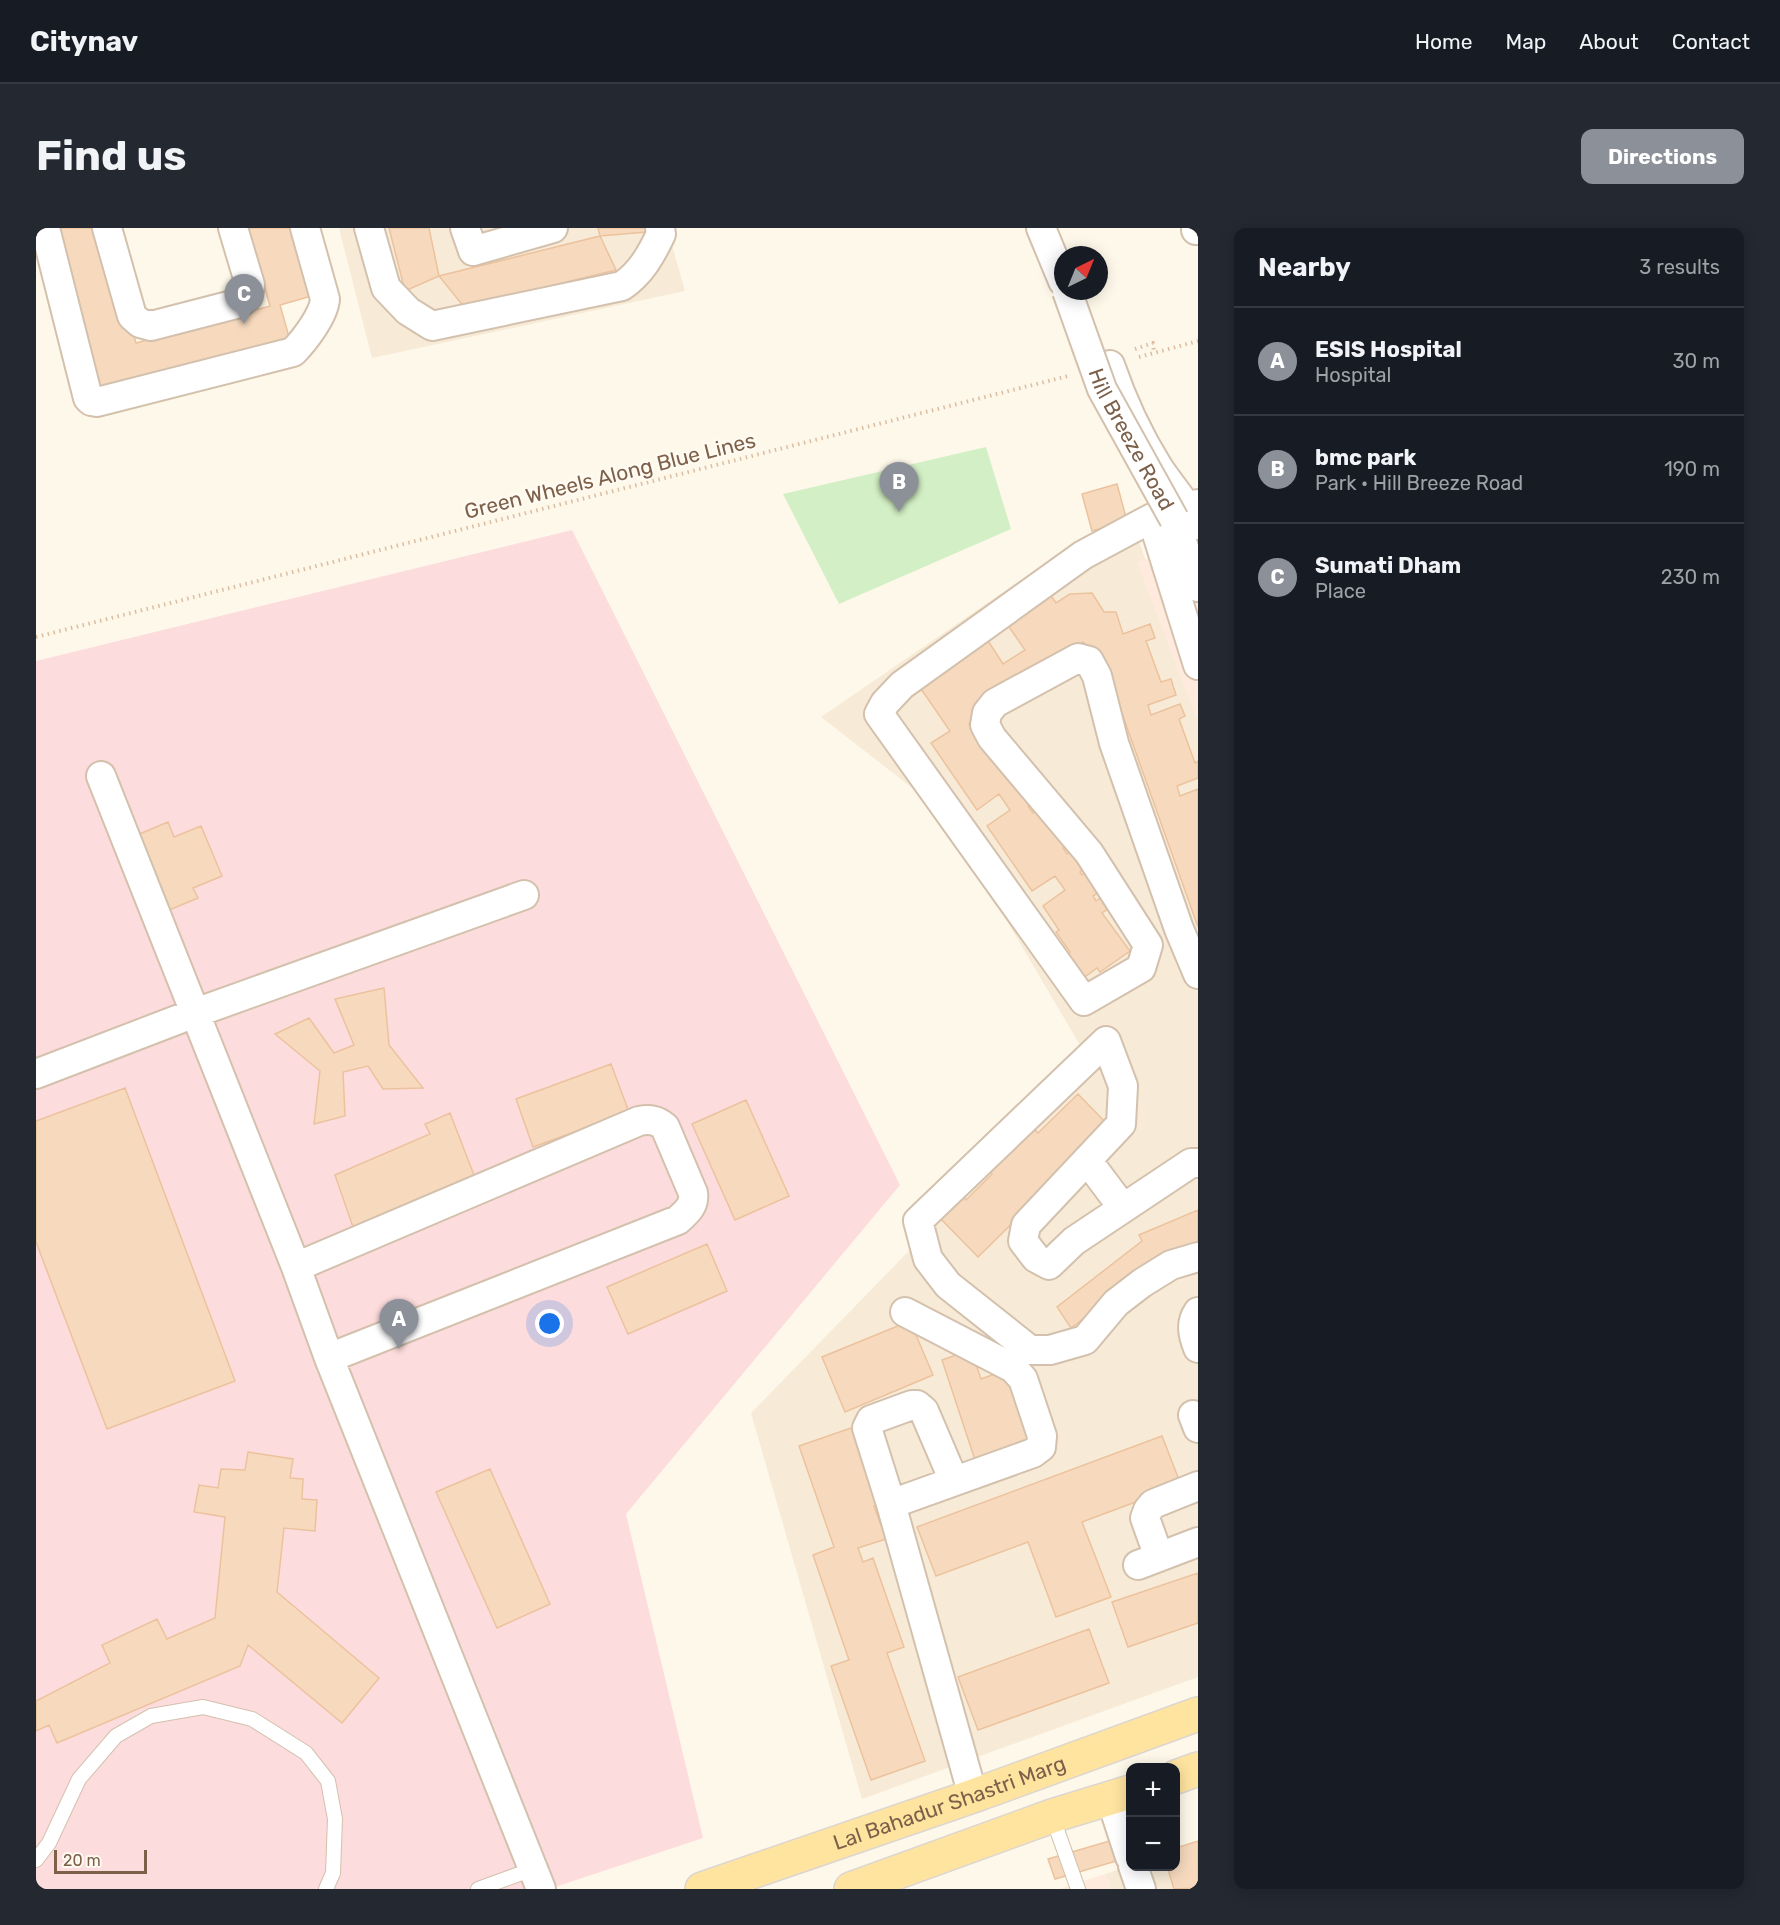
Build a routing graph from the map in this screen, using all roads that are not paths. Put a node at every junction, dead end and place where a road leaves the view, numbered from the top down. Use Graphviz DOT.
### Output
graph roads {
  1 [pos="45,228"];
  2 [pos="107,228"];
  3 [pos="234,228"];
  4 [pos="305,228"];
  5 [pos="369,228"];
  6 [pos="465,228"];
  7 [pos="553,228"];
  8 [pos="660,228"];
  9 [pos="1041,228"];
  10 [pos="1054,260"];
  11 [pos="1070,300"];
  12 [pos="1110,365"];
  13 [pos="1182,515"];
  14 [pos="1198,587"];
  15 [pos="1198,665"];
  16 [pos="101,776"];
  17 [pos="524,895"];
  18 [pos="1179,929"];
  19 [pos="1148,945"];
  20 [pos="1198,974"];
  21 [pos="1084,1001"];
  22 [pos="195,1014"];
  23 [pos="1106,1041"];
  24 [pos="36,1074"];
  25 [pos="1196,1159"];
  26 [pos="1087,1160"];
  27 [pos="1123,1208"];
  28 [pos="1198,1257"];
  29 [pos="296,1267"];
  30 [pos="905,1312"];
  31 [pos="1198,1312"];
  32 [pos="1198,1348"];
  33 [pos="329,1358"];
  34 [pos="954,1481"];
  35 [pos="1198,1486"];
  36 [pos="891,1504"];
  37 [pos="1198,1542"];
  38 [pos="1198,1713"];
  39 [pos="1198,1769"];
  40 [pos="1180,1776"];
  41 [pos="1121,1795"];
  42 [pos="973,1796"];
  43 [pos="1052,1816"];
  44 [pos="1126,1826"];
  45 [pos="36,1860"];
  46 [pos="1135,1871"];
  47 [pos="537,1879"];
  48 [pos="326,1889"];
  49 [pos="478,1889"];
  50 [pos="702,1889"];
  51 [pos="851,1889"];
  52 [pos="1078,1889"];
  53 [pos="1141,1889"];
  1 -- 4 [label="street"];
  2 -- 3 [label="street"];
  5 -- 8 [label="street"];
  6 -- 7 [label="street"];
  9 -- 10 [label="street, Hill Breeze Road"];
  11 -- 13 [label="street, Hill Breeze Road, bridge"];
  12 -- 13 [label="street"];
  13 -- 14 [label="street, Hill Breeze Road"];
  13 -- 15 [label="street"];
  13 -- 21 [label="street"];
  16 -- 22 [label="street"];
  17 -- 22 [label="street"];
  18 -- 19 [label="street"];
  18 -- 19 [label="street"];
  18 -- 20 [label="street"];
  19 -- 21 [label="street"];
  21 -- 23 [label="street"];
  22 -- 24 [label="street"];
  22 -- 29 [label="street"];
  23 -- 26 [label="street"];
  23 -- 28 [label="street"];
  25 -- 27 [label="street"];
  26 -- 27 [label="street"];
  26 -- 27 [label="street"];
  29 -- 33 [label="street"];
  29 -- 33 [label="street"];
  30 -- 34 [label="street"];
  31 -- 32 [label="street"];
  33 -- 47 [label="street"];
  34 -- 36 [label="street"];
  34 -- 36 [label="street"];
  35 -- 37 [label="street"];
  36 -- 42 [label="street"];
  38 -- 42 [label="main road, Lal Bahadur Shastri Marg"];
  39 -- 40 [label="main road"];
  41 -- 43 [label="main road"];
  41 -- 44 [label="street"];
  42 -- 50 [label="main road, Lal Bahadur Shastri Marg"];
  43 -- 51 [label="main road"];
  43 -- 52 [label="lane"];
  45 -- 48 [label="lane"];
  46 -- 53 [label="street"];
  47 -- 49 [label="lane"];
}
